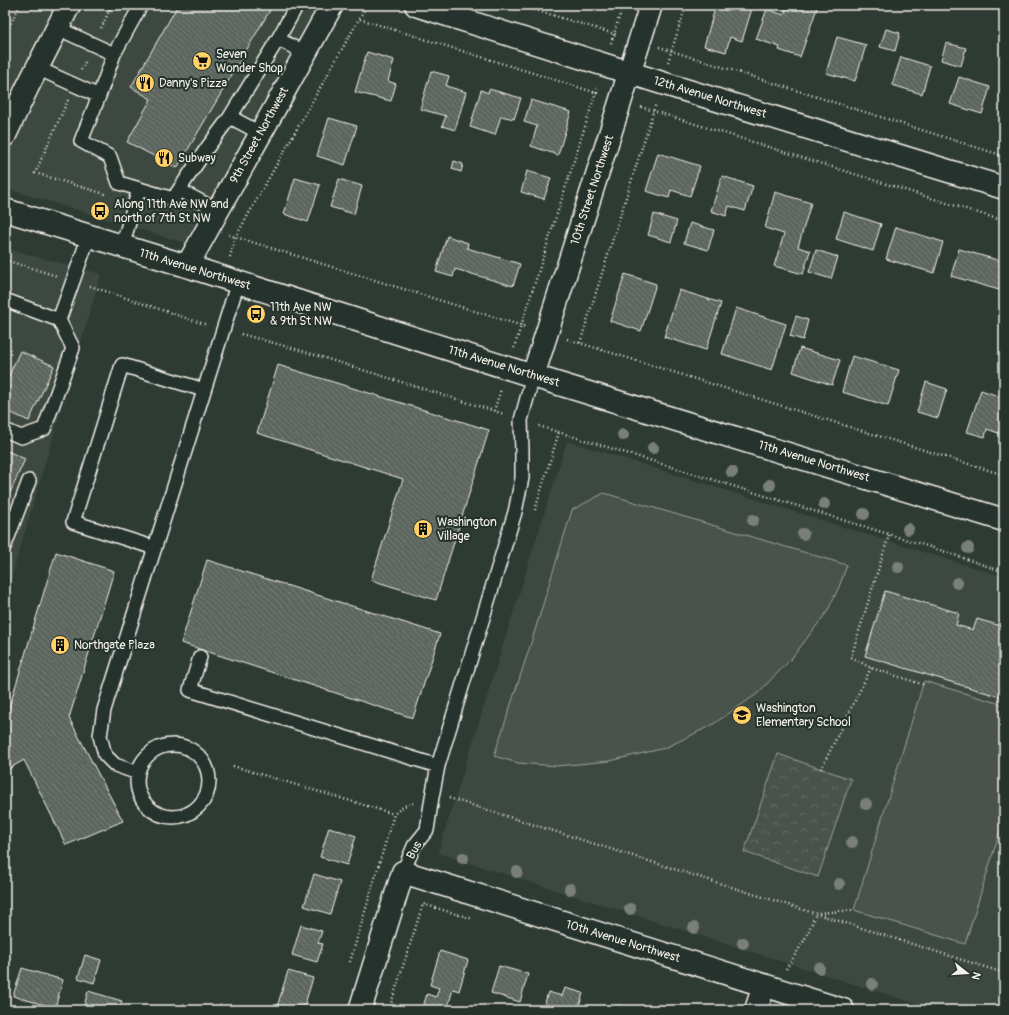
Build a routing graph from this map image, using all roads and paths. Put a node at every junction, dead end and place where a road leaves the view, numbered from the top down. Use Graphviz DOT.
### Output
graph roads {
  1 [pos="20,5"];
  2 [pos="69,5"];
  3 [pos="141,5"];
  4 [pos="297,5"];
  5 [pos="332,5"];
  6 [pos="367,5"];
  7 [pos="416,5"];
  8 [pos="518,5"];
  9 [pos="623,5"];
  10 [pos="651,5"];
  11 [pos="686,5"];
  12 [pos="360,19"];
  13 [pos="57,28"];
  14 [pos="5,34"];
  15 [pos="278,39"];
  16 [pos="305,53"];
  17 [pos="114,54"];
  18 [pos="37,68"];
  19 [pos="629,72"];
  20 [pos="99,96"];
  21 [pos="230,117"];
  22 [pos="260,133"];
  23 [pos="5,135"];
  24 [pos="1004,156"];
  25 [pos="1004,188"];
  26 [pos="139,189"];
  27 [pos="179,190"];
  28 [pos="5,210"];
  29 [pos="217,210"];
  30 [pos="1004,221"];
  31 [pos="89,236"];
  32 [pos="122,246"];
  33 [pos="5,260"];
  34 [pos="186,266"];
  35 [pos="73,281"];
  36 [pos="238,282"];
  37 [pos="5,300"];
  38 [pos="59,320"];
  39 [pos="223,329"];
  40 [pos="533,376"];
  41 [pos="204,390"];
  42 [pos="494,411"];
  43 [pos="5,430"];
  44 [pos="559,432"];
  45 [pos="1004,475"];
  46 [pos="29,481"];
  47 [pos="1004,520"];
  48 [pos="889,534"];
  49 [pos="5,545"];
  50 [pos="155,548"];
  51 [pos="1004,572"];
  52 [pos="200,657"];
  53 [pos="871,668"];
  54 [pos="925,685"];
  55 [pos="233,766"];
  56 [pos="438,766"];
  57 [pos="821,769"];
  58 [pos="138,773"];
  59 [pos="448,798"];
  60 [pos="403,872"];
  61 [pos="423,904"];
  62 [pos="854,910"];
  63 [pos="816,914"];
  64 [pos="349,965"];
  65 [pos="1004,973"];
  66 [pos="764,985"];
  67 [pos="785,992"];
  68 [pos="360,1010"];
  69 [pos="389,1010"];
  70 [pos="756,1010"];
  71 [pos="843,1010"];
  1 -- 14 [label="path"];
  2 -- 13 [label="street"];
  3 -- 17 [label="lane"];
  4 -- 15 [label="lane"];
  5 -- 16 [label="street, 9th Street Northwest"];
  6 -- 12 [label="path"];
  7 -- 19 [label="street, 12th Avenue Northwest"];
  8 -- 9 [label="path"];
  10 -- 19 [label="street, 10th Street Northwest"];
  11 -- 24 [label="path"];
  12 -- 12 [label="path"];
  13 -- 17 [label="lane"];
  13 -- 18 [label="street"];
  15 -- 16 [label="lane"];
  15 -- 21 [label="lane"];
  16 -- 22 [label="street, 9th Street Northwest"];
  17 -- 20 [label="lane"];
  18 -- 20 [label="lane"];
  18 -- 23 [label="street"];
  19 -- 25 [label="street, 12th Avenue Northwest"];
  19 -- 40 [label="street, 10th Street Northwest"];
  20 -- 26 [label="lane"];
  21 -- 22 [label="lane"];
  21 -- 27 [label="lane"];
  22 -- 29 [label="street, 9th Street Northwest"];
  26 -- 27 [label="lane"];
  26 -- 32 [label="lane"];
  27 -- 29 [label="lane"];
  28 -- 31 [label="street, 11th Avenue Northwest"];
  29 -- 34 [label="street, 9th Street Northwest"];
  30 -- 45 [label="path"];
  31 -- 32 [label="street, 11th Avenue Northwest"];
  31 -- 35 [label="lane"];
  32 -- 34 [label="street, 11th Avenue Northwest"];
  33 -- 35 [label="path"];
  34 -- 36 [label="street, 11th Avenue Northwest"];
  35 -- 38 [label="lane"];
  35 -- 39 [label="path"];
  36 -- 39 [label="lane"];
  36 -- 40 [label="street, 11th Avenue Northwest"];
  37 -- 38 [label="lane"];
  38 -- 43 [label="lane"];
  39 -- 41 [label="lane"];
  39 -- 42 [label="path"];
  40 -- 47 [label="street, 11th Avenue Northwest"];
  40 -- 56 [label="lane"];
  41 -- 50 [label="lane"];
  41 -- 50 [label="lane"];
  44 -- 48 [label="path"];
  46 -- 49 [label="lane"];
  48 -- 51 [label="path"];
  48 -- 53 [label="path"];
  50 -- 58 [label="lane"];
  52 -- 56 [label="lane"];
  53 -- 54 [label="path"];
  53 -- 57 [label="path"];
  55 -- 64 [label="path"];
  56 -- 60 [label="lane, Bus"];
  58 -- 58 [label="lane"];
  59 -- 63 [label="path"];
  60 -- 66 [label="street, 10th Avenue Northwest"];
  60 -- 68 [label="street"];
  61 -- 69 [label="path"];
  62 -- 63 [label="path"];
  63 -- 65 [label="path"];
  63 -- 67 [label="path"];
  66 -- 67 [label="street, 10th Avenue Northwest"];
  66 -- 70 [label="street"];
  67 -- 71 [label="street, 10th Avenue Northwest"];
}
